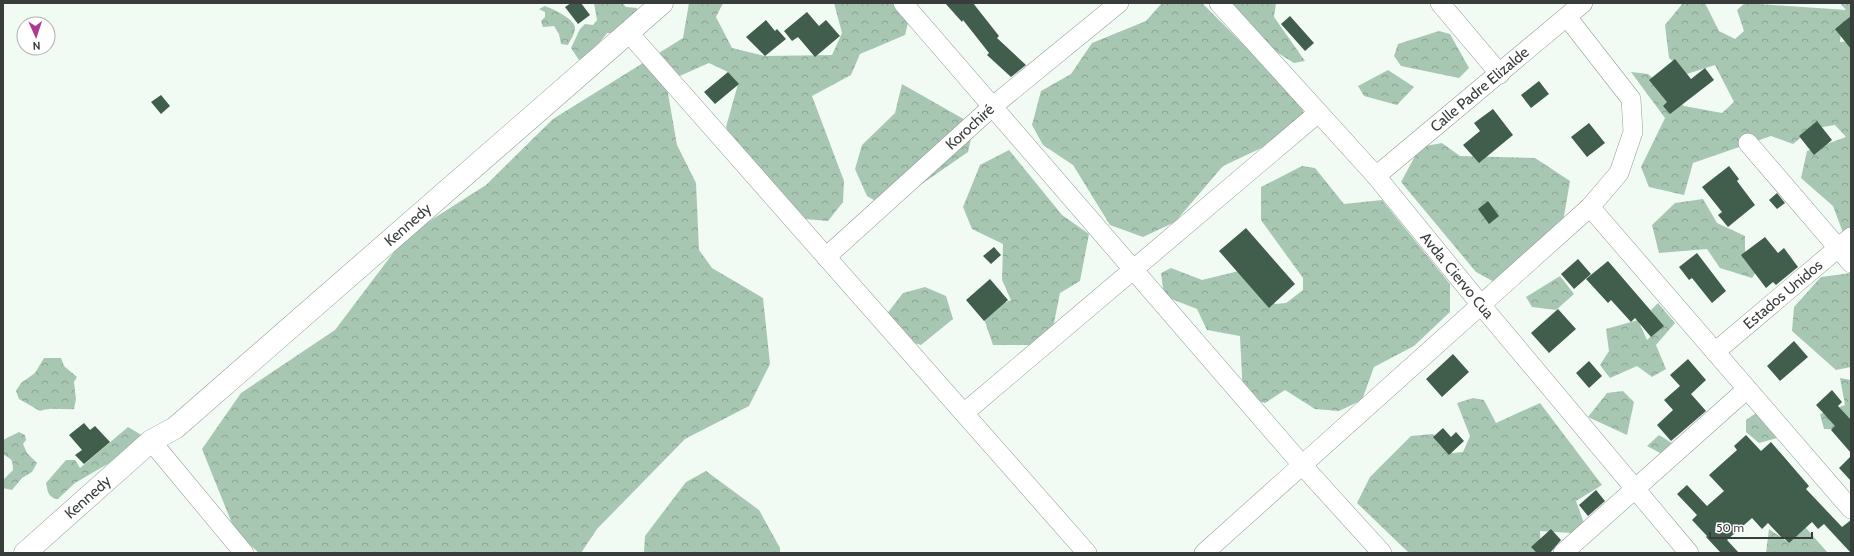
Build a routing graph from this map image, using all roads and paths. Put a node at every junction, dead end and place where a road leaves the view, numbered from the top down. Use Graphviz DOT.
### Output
graph roads {
  1 [pos="642,3"];
  2 [pos="662,3"];
  3 [pos="903,3"];
  4 [pos="1119,3"];
  5 [pos="1219,3"];
  6 [pos="1440,3"];
  7 [pos="1584,3"];
  8 [pos="1567,17"];
  9 [pos="628,32"];
  10 [pos="1500,74"];
  11 [pos="993,106"];
  12 [pos="1318,113"];
  13 [pos="1748,143"];
  14 [pos="1376,176"];
  15 [pos="1590,207"];
  16 [pos="1844,242"];
  17 [pos="826,256"];
  18 [pos="1851,263"];
  19 [pos="1134,269"];
  20 [pos="1481,305"];
  21 [pos="1715,352"];
  22 [pos="1747,389"];
  23 [pos="964,413"];
  24 [pos="151,441"];
  25 [pos="1304,466"];
  26 [pos="1635,489"];
  27 [pos="1851,510"];
  28 [pos="25,553"];
  29 [pos="244,553"];
  30 [pos="1087,553"];
  31 [pos="1204,553"];
  32 [pos="1382,553"];
  33 [pos="1563,553"];
  34 [pos="1689,553"];
  1 -- 24 [label="main road, Kennedy"];
  2 -- 9 [label="main road, Kennedy"];
  3 -- 11 [label="street"];
  4 -- 11 [label="street, Korochiré"];
  5 -- 12 [label="street, Avda. Ciervo Cua"];
  6 -- 10 [label="street"];
  7 -- 8 [label="street, Calle Padre Elizalde"];
  8 -- 10 [label="street, Calle Padre Elizalde"];
  8 -- 15 [label="street"];
  9 -- 17 [label="street"];
  9 -- 24 [label="main road, Kennedy"];
  10 -- 14 [label="street, Calle Padre Elizalde"];
  11 -- 17 [label="street, Korochiré"];
  11 -- 19 [label="street"];
  12 -- 14 [label="street, Avda. Ciervo Cua"];
  12 -- 19 [label="street"];
  13 -- 16 [label="street"];
  14 -- 20 [label="street, Avda. Ciervo Cua"];
  15 -- 20 [label="street"];
  15 -- 21 [label="street"];
  16 -- 18 [label="street"];
  16 -- 21 [label="street, Estados Unidos"];
  17 -- 23 [label="street"];
  19 -- 23 [label="street"];
  19 -- 25 [label="street"];
  20 -- 25 [label="street"];
  20 -- 26 [label="street, Avda. Ciervo Cua"];
  21 -- 22 [label="street"];
  22 -- 26 [label="street"];
  22 -- 27 [label="street"];
  23 -- 30 [label="street"];
  24 -- 28 [label="main road, Kennedy"];
  24 -- 29 [label="street"];
  25 -- 31 [label="street"];
  25 -- 32 [label="street"];
  26 -- 33 [label="street"];
  26 -- 34 [label="street, Avda. Ciervo Cua"];
}
